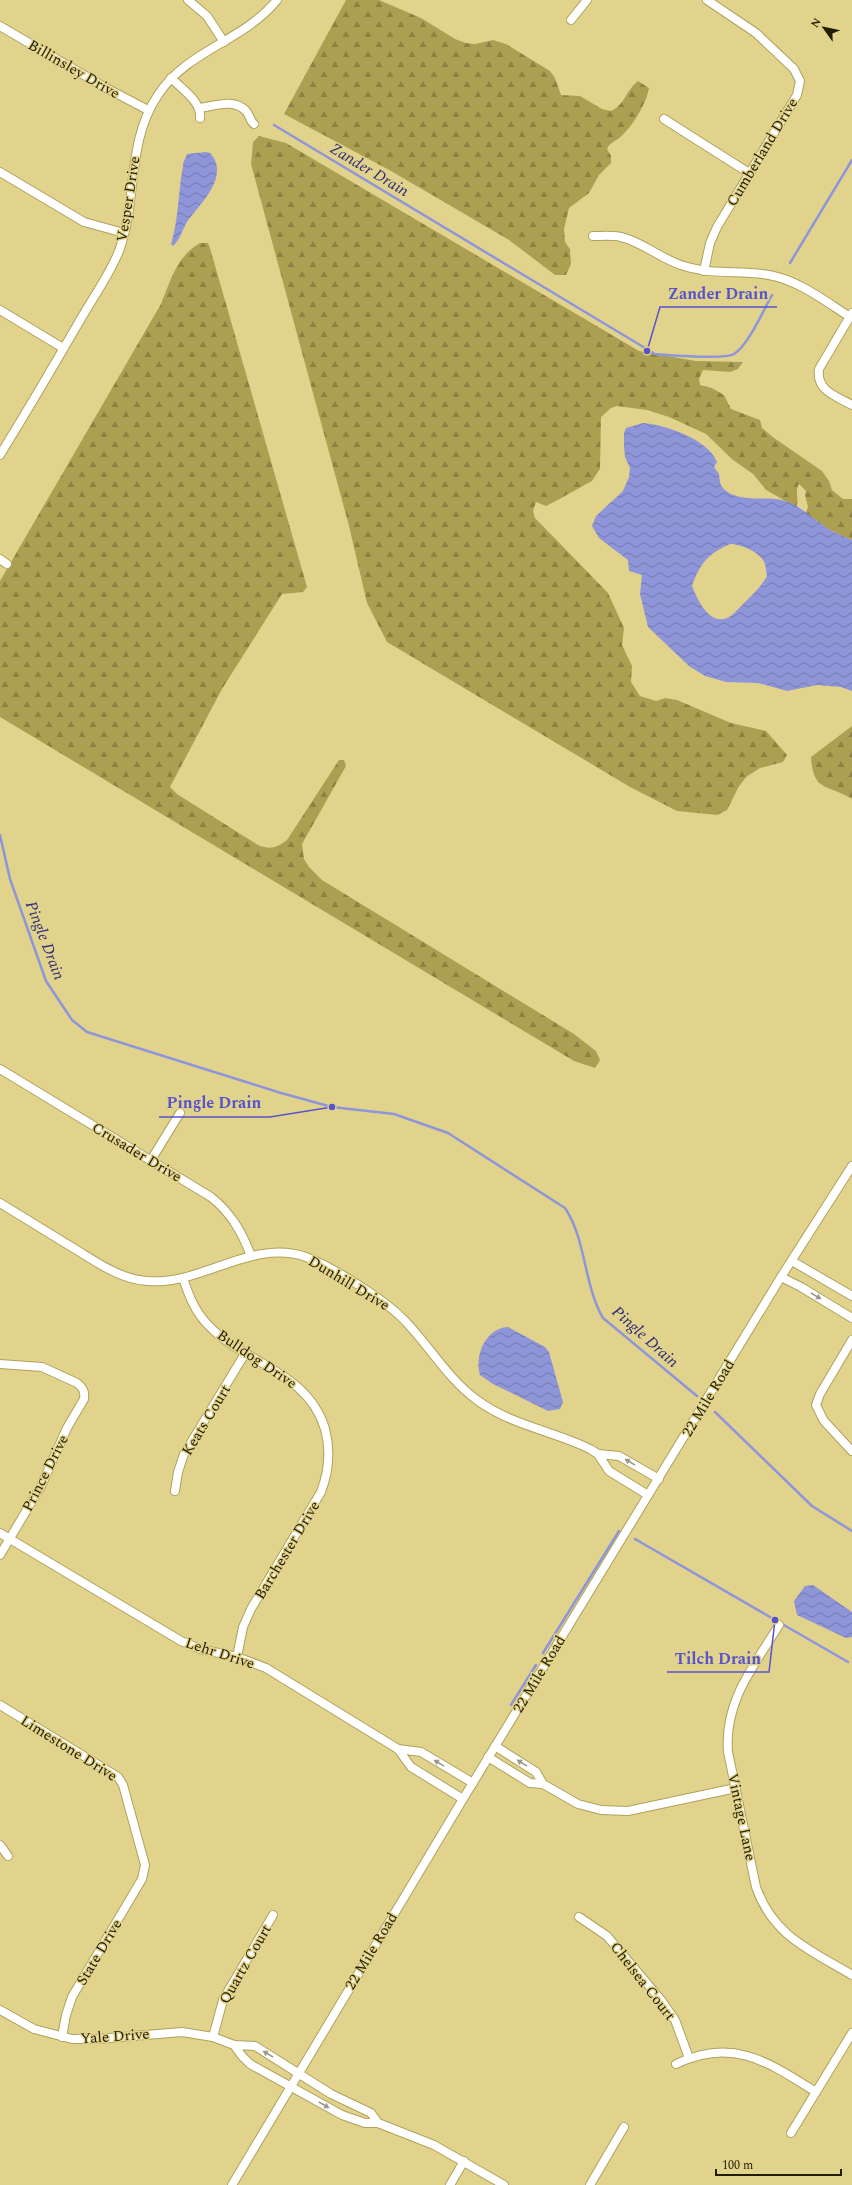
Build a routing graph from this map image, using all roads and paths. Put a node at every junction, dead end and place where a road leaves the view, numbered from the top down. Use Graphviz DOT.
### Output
graph roads {
  1 [pos="188,0"];
  2 [pos="277,0"];
  3 [pos="587,0"];
  4 [pos="707,0"];
  5 [pos="570,20"];
  6 [pos="0,26"];
  7 [pos="224,42"];
  8 [pos="171,78"];
  9 [pos="200,108"];
  10 [pos="148,110"];
  11 [pos="200,118"];
  12 [pos="664,119"];
  13 [pos="254,124"];
  14 [pos="0,172"];
  15 [pos="749,173"];
  16 [pos="124,233"];
  17 [pos="593,236"];
  18 [pos="704,271"];
  19 [pos="0,310"];
  20 [pos="851,315"];
  21 [pos="64,348"];
  22 [pos="852,405"];
  23 [pos="1,451"];
  24 [pos="0,1069"];
  25 [pos="180,1113"];
  26 [pos="151,1160"];
  27 [pos="852,1166"];
  28 [pos="0,1203"];
  29 [pos="251,1256"];
  30 [pos="792,1261"];
  31 [pos="183,1278"];
  32 [pos="782,1278"];
  33 [pos="852,1296"];
  34 [pos="852,1318"];
  35 [pos="852,1340"];
  36 [pos="246,1352"];
  37 [pos="0,1364"];
  38 [pos="327,1442"];
  39 [pos="852,1451"];
  40 [pos="598,1454"];
  41 [pos="659,1479"];
  42 [pos="175,1491"];
  43 [pos="648,1495"];
  44 [pos="0,1533"];
  45 [pos="10,1538"];
  46 [pos="0,1555"];
  47 [pos="779,1625"];
  48 [pos="237,1657"];
  49 [pos="0,1705"];
  50 [pos="495,1746"];
  51 [pos="398,1749"];
  52 [pos="488,1757"];
  53 [pos="473,1782"];
  54 [pos="544,1784"];
  55 [pos="736,1788"];
  56 [pos="463,1798"];
  57 [pos="0,1845"];
  58 [pos="8,1856"];
  59 [pos="146,1870"];
  60 [pos="273,1915"];
  61 [pos="579,1917"];
  62 [pos="852,1975"];
  63 [pos="0,2010"];
  64 [pos="852,2033"];
  65 [pos="62,2037"];
  66 [pos="213,2037"];
  67 [pos="234,2045"];
  68 [pos="689,2058"];
  69 [pos="676,2064"];
  70 [pos="298,2073"];
  71 [pos="289,2086"];
  72 [pos="816,2092"];
  73 [pos="378,2123"];
  74 [pos="624,2127"];
  75 [pos="791,2133"];
  76 [pos="464,2161"];
  77 [pos="232,2185"];
  78 [pos="450,2185"];
  79 [pos="504,2185"];
  80 [pos="590,2185"];
  1 -- 7 [label="street"];
  2 -- 7 [label="street, Vesper Drive"];
  3 -- 5 [label="street"];
  4 -- 15 [label="street, Cumberland Drive"];
  6 -- 10 [label="street, Billinsley Drive"];
  7 -- 8 [label="street, Vesper Drive"];
  8 -- 9 [label="street"];
  8 -- 10 [label="street, Vesper Drive"];
  9 -- 11 [label="street"];
  9 -- 13 [label="street"];
  10 -- 16 [label="street, Vesper Drive"];
  12 -- 15 [label="street"];
  14 -- 16 [label="street"];
  15 -- 18 [label="street, Cumberland Drive"];
  16 -- 21 [label="street, Vesper Drive"];
  17 -- 18 [label="street"];
  18 -- 20 [label="street"];
  19 -- 21 [label="street"];
  20 -- 22 [label="street"];
  21 -- 23 [label="street, Vesper Drive"];
  24 -- 26 [label="street, Crusader Drive"];
  25 -- 26 [label="street"];
  26 -- 29 [label="street, Crusader Drive"];
  27 -- 30 [label="street, 22 Mile Road"];
  28 -- 31 [label="street, Dunhill Drive"];
  29 -- 31 [label="street, Dunhill Drive"];
  29 -- 40 [label="street, Dunhill Drive"];
  30 -- 32 [label="street, 22 Mile Road"];
  30 -- 33 [label="street"];
  31 -- 36 [label="street, Bulldog Drive"];
  32 -- 34 [label="street, one-way"];
  32 -- 41 [label="street, 22 Mile Road"];
  35 -- 39 [label="street"];
  36 -- 38 [label="street, Bulldog Drive"];
  36 -- 42 [label="street, Keats Court"];
  37 -- 45 [label="street, Prince Drive"];
  38 -- 48 [label="street, Barchester Drive"];
  41 -- 40 [label="street, Dunhill Drive, one-way"];
  40 -- 43 [label="street, Dunhill Drive"];
  41 -- 43 [label="street, 22 Mile Road"];
  43 -- 50 [label="street, 22 Mile Road"];
  44 -- 45 [label="street, Lehr Drive"];
  45 -- 46 [label="street, Prince Drive"];
  45 -- 48 [label="street, Lehr Drive"];
  47 -- 55 [label="street, Vintage Lane"];
  48 -- 51 [label="street, Lehr Drive"];
  49 -- 59 [label="street, Limestone Drive"];
  50 -- 52 [label="street, 22 Mile Road"];
  54 -- 50 [label="street, one-way"];
  53 -- 51 [label="street, Lehr Drive, one-way"];
  51 -- 56 [label="street, Lehr Drive"];
  52 -- 53 [label="street, 22 Mile Road"];
  52 -- 54 [label="street"];
  53 -- 56 [label="street, 22 Mile Road"];
  54 -- 55 [label="street"];
  55 -- 62 [label="street, Vintage Lane"];
  56 -- 70 [label="street, 22 Mile Road"];
  57 -- 58 [label="street"];
  59 -- 65 [label="street, State Drive"];
  60 -- 66 [label="street, Quartz Court"];
  61 -- 68 [label="street, Chelsea Court"];
  63 -- 65 [label="street, Yale Drive"];
  64 -- 72 [label="street"];
  65 -- 66 [label="street, Yale Drive"];
  66 -- 67 [label="street, Yale Drive"];
  70 -- 67 [label="street, Yale Drive, one-way"];
  67 -- 71 [label="street"];
  68 -- 69 [label="street"];
  68 -- 72 [label="street"];
  70 -- 71 [label="street, 22 Mile Road"];
  70 -- 73 [label="street, Yale Drive"];
  71 -- 73 [label="street, one-way"];
  71 -- 77 [label="street, 22 Mile Road"];
  72 -- 75 [label="street"];
  73 -- 76 [label="street"];
  74 -- 80 [label="street"];
  76 -- 78 [label="street"];
  76 -- 79 [label="street"];
}
